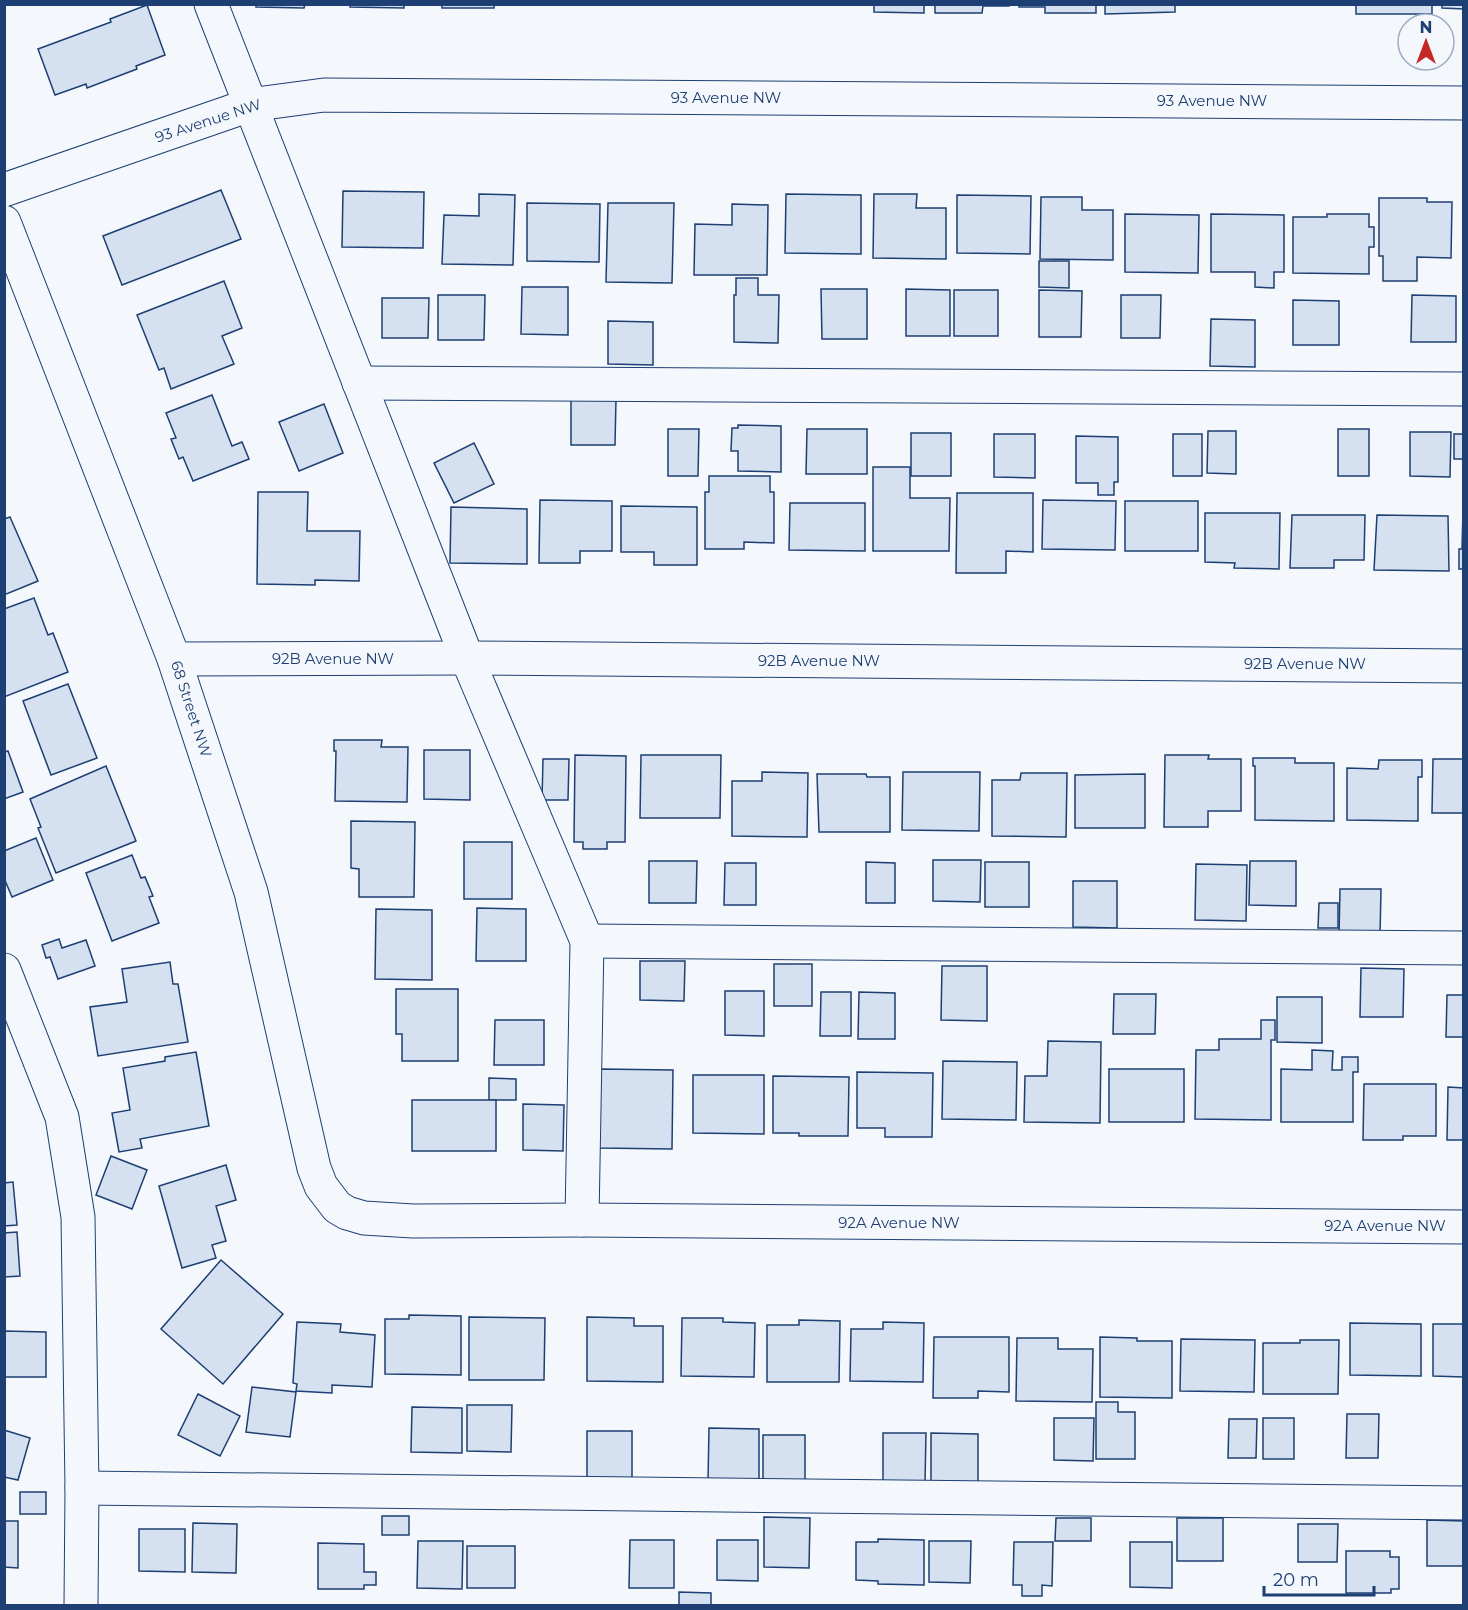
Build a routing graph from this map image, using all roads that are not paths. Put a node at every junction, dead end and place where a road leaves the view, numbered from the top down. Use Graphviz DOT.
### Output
graph roads {
  1 [pos="211,4"];
  2 [pos="1464,103"];
  3 [pos="250,105"];
  4 [pos="4,190"];
  5 [pos="4,222"];
  6 [pos="359,383"];
  7 [pos="1464,389"];
  8 [pos="467,658"];
  9 [pos="174,659"];
  10 [pos="1464,666"];
  11 [pos="587,941"];
  12 [pos="1464,948"];
  13 [pos="4,970"];
  14 [pos="337,1208"];
  15 [pos="582,1220"];
  16 [pos="1464,1227"];
  17 [pos="82,1488"];
  18 [pos="1464,1503"];
  19 [pos="81,1605"];
  1 -- 3 [label="street"];
  2 -- 3 [label="street, 93 Avenue NW"];
  3 -- 4 [label="street, 93 Avenue NW"];
  3 -- 6 [label="street"];
  5 -- 9 [label="street, 68 Street NW"];
  6 -- 7 [label="street"];
  6 -- 8 [label="street"];
  8 -- 9 [label="street, 92B Avenue NW"];
  8 -- 10 [label="street, 92B Avenue NW"];
  8 -- 11 [label="street"];
  9 -- 14 [label="street, 68 Street NW"];
  11 -- 12 [label="street"];
  11 -- 15 [label="street"];
  13 -- 17 [label="street"];
  14 -- 15 [label="street, 92A Avenue NW"];
  15 -- 16 [label="street, 92A Avenue NW"];
  17 -- 18 [label="street"];
  17 -- 19 [label="street"];
}
